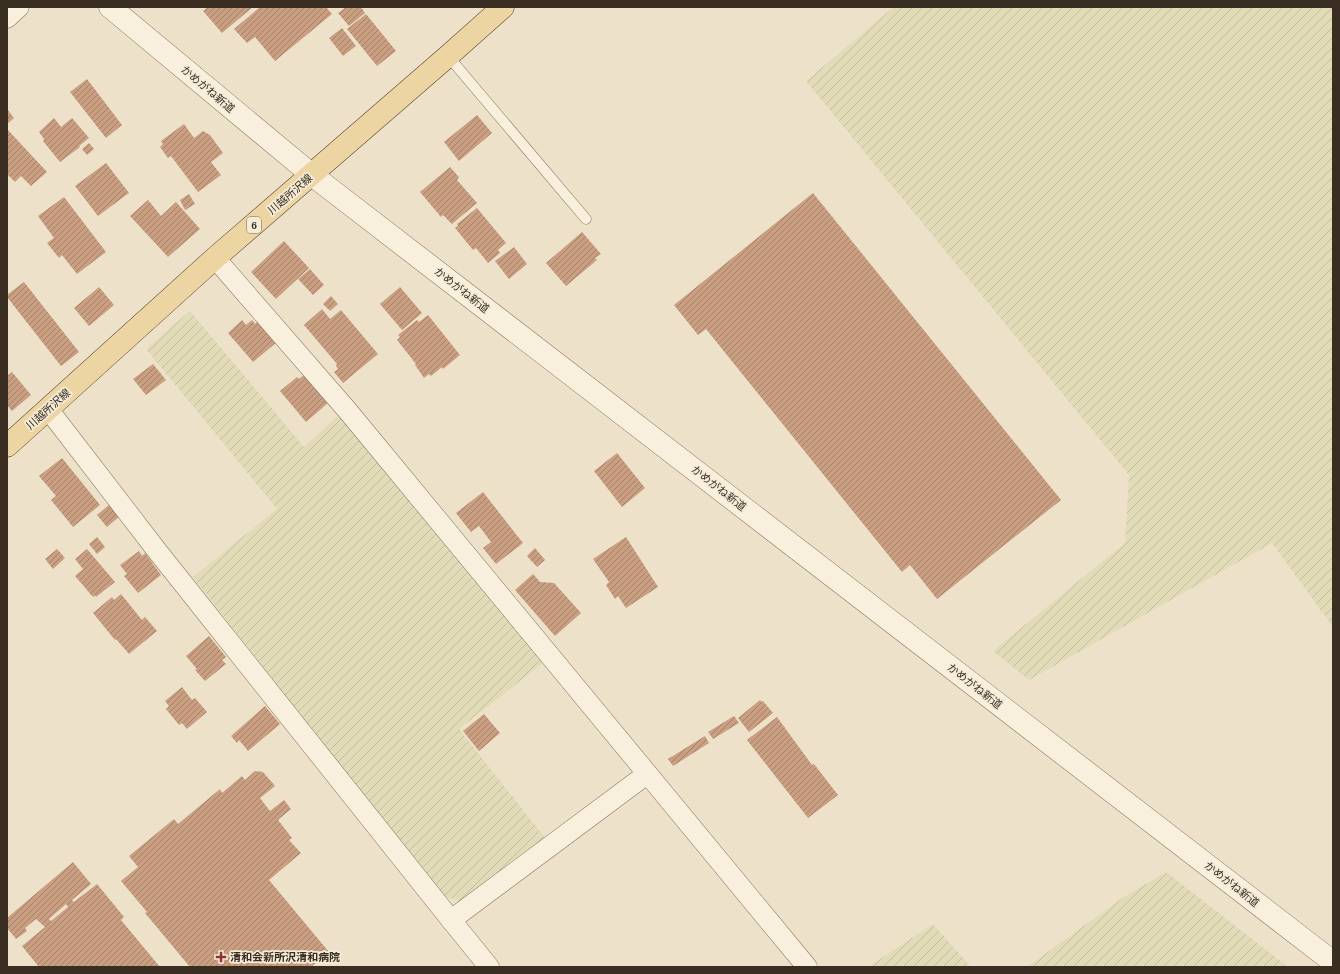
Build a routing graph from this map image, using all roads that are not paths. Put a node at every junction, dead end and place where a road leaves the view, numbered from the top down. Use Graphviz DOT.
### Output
graph roads {
  1 [pos="19,7"];
  2 [pos="110,7"];
  3 [pos="503,7"];
  4 [pos="7,18"];
  5 [pos="448,56"];
  6 [pos="312,175"];
  7 [pos="586,219"];
  8 [pos="215,258"];
  9 [pos="48,409"];
  10 [pos="7,446"];
  11 [pos="647,774"];
  12 [pos="451,920"];
  13 [pos="1333,962"];
  14 [pos="488,967"];
  15 [pos="807,967"];
  1 -- 4 [label="street"];
  2 -- 6 [label="street, かめがね新道"];
  3 -- 5 [label="main road, 川越所沢線 / 6"];
  5 -- 6 [label="main road, 川越所沢線 / 6"];
  5 -- 7 [label="lane"];
  6 -- 8 [label="main road, 川越所沢線 / 6"];
  6 -- 13 [label="street, かめがね新道"];
  8 -- 9 [label="main road, 川越所沢線 / 6"];
  8 -- 11 [label="street"];
  9 -- 10 [label="main road, 川越所沢線 / 6"];
  9 -- 12 [label="street"];
  11 -- 12 [label="street"];
  11 -- 15 [label="street"];
  12 -- 14 [label="street"];
}
